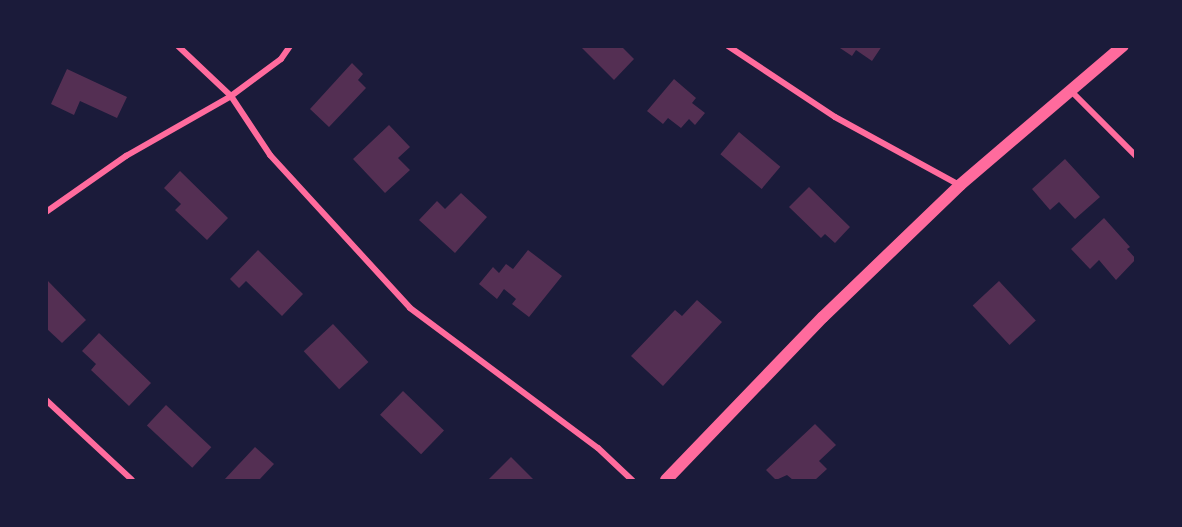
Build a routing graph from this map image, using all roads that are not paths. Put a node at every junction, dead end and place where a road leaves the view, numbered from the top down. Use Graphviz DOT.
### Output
graph roads {
  1 [pos="178,46"];
  2 [pos="290,46"];
  3 [pos="728,46"];
  4 [pos="1123,46"];
  5 [pos="1072,92"];
  6 [pos="231,96"];
  7 [pos="1136,156"];
  8 [pos="960,185"];
  9 [pos="46,212"];
  10 [pos="46,400"];
  11 [pos="132,480"];
  12 [pos="632,480"];
  13 [pos="666,480"];
  1 -- 6 [label="street"];
  2 -- 6 [label="street"];
  3 -- 8 [label="street"];
  4 -- 5 [label="main road"];
  5 -- 7 [label="street"];
  5 -- 8 [label="main road"];
  6 -- 9 [label="street"];
  6 -- 12 [label="street"];
  8 -- 13 [label="main road"];
  10 -- 11 [label="street"];
}
